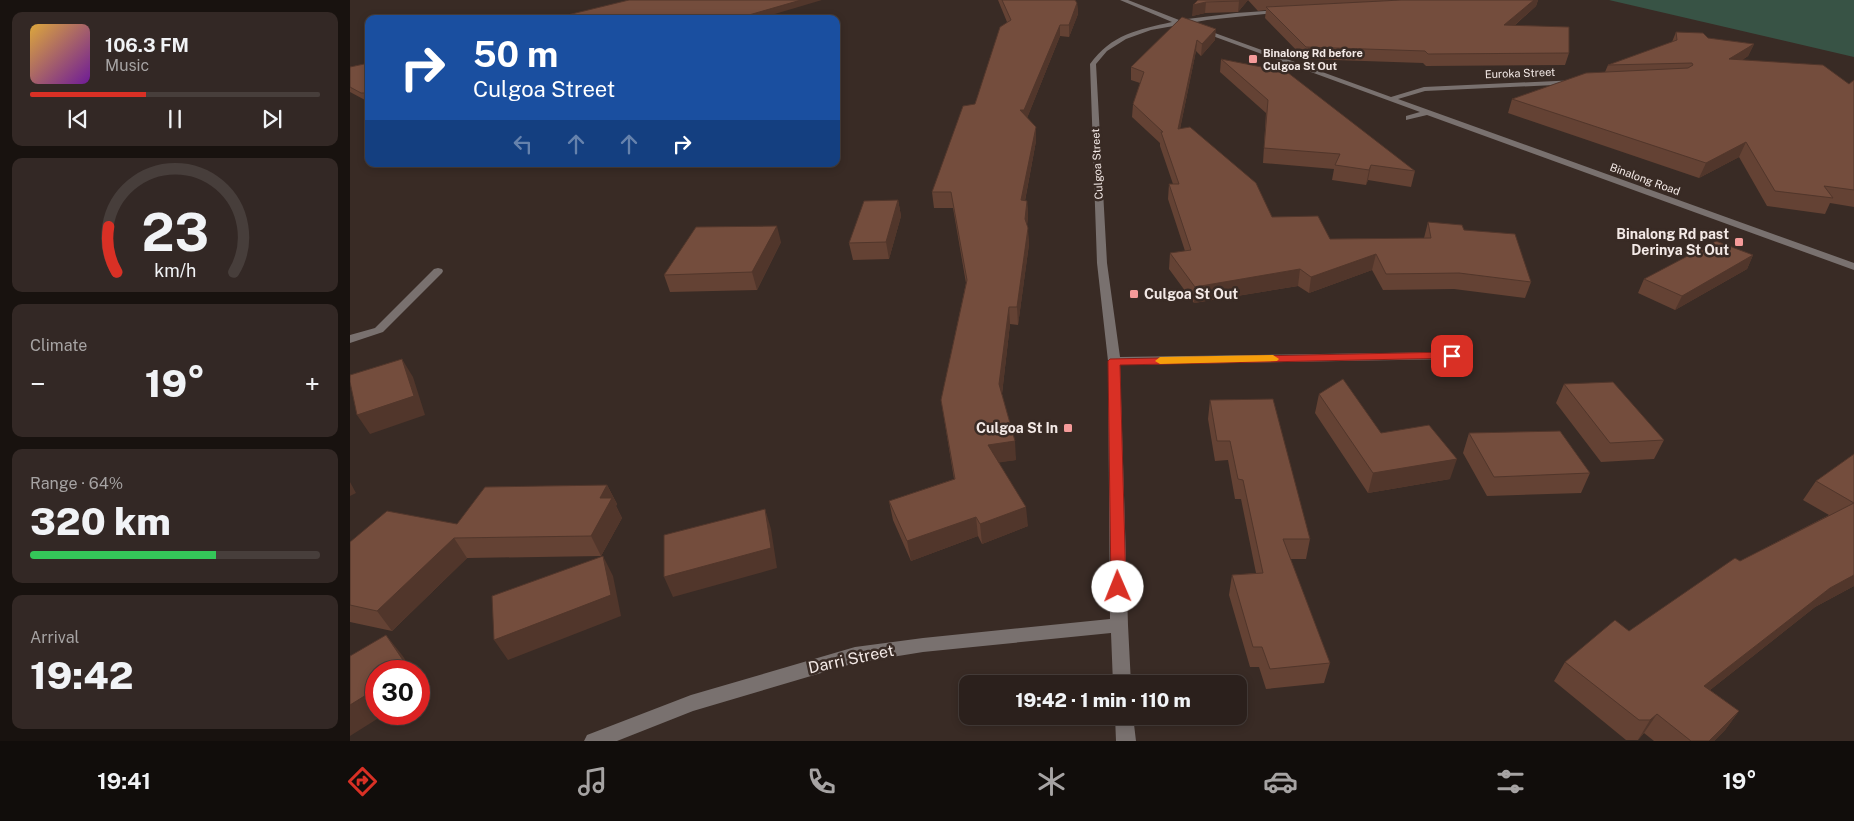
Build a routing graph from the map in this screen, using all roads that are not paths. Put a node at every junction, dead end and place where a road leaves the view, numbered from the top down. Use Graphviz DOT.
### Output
graph roads {
  1 [pos="1123,0"];
  2 [pos="1291,12"];
  3 [pos="1177,22"];
  4 [pos="1583,82"];
  5 [pos="1391,99"];
  6 [pos="1428,112"];
  7 [pos="1409,118"];
  8 [pos="1854,267"];
  9 [pos="438,271"];
  10 [pos="350,340"];
  11 [pos="1452,356"];
  12 [pos="1114,361"];
  13 [pos="1119,625"];
  14 [pos="1122,675"];
  15 [pos="1125,725"];
  16 [pos="594,741"];
  17 [pos="1126,741"];
  1 -- 3 [label="street, Binalong Road"];
  2 -- 3 [label="street, Culgoa Street"];
  3 -- 5 [label="street, Binalong Road"];
  3 -- 12 [label="street, Culgoa Street"];
  4 -- 5 [label="street, Euroka Street"];
  5 -- 6 [label="street, Binalong Road"];
  6 -- 7 [label="street"];
  6 -- 8 [label="street, Binalong Road"];
  9 -- 10 [label="street"];
  11 -- 12 [label="street"];
  12 -- 13 [label="street, Culgoa Street"];
  13 -- 14 [label="street, Culgoa Street"];
  13 -- 16 [label="street, Darri Street"];
  15 -- 17 [label="street"];
}
